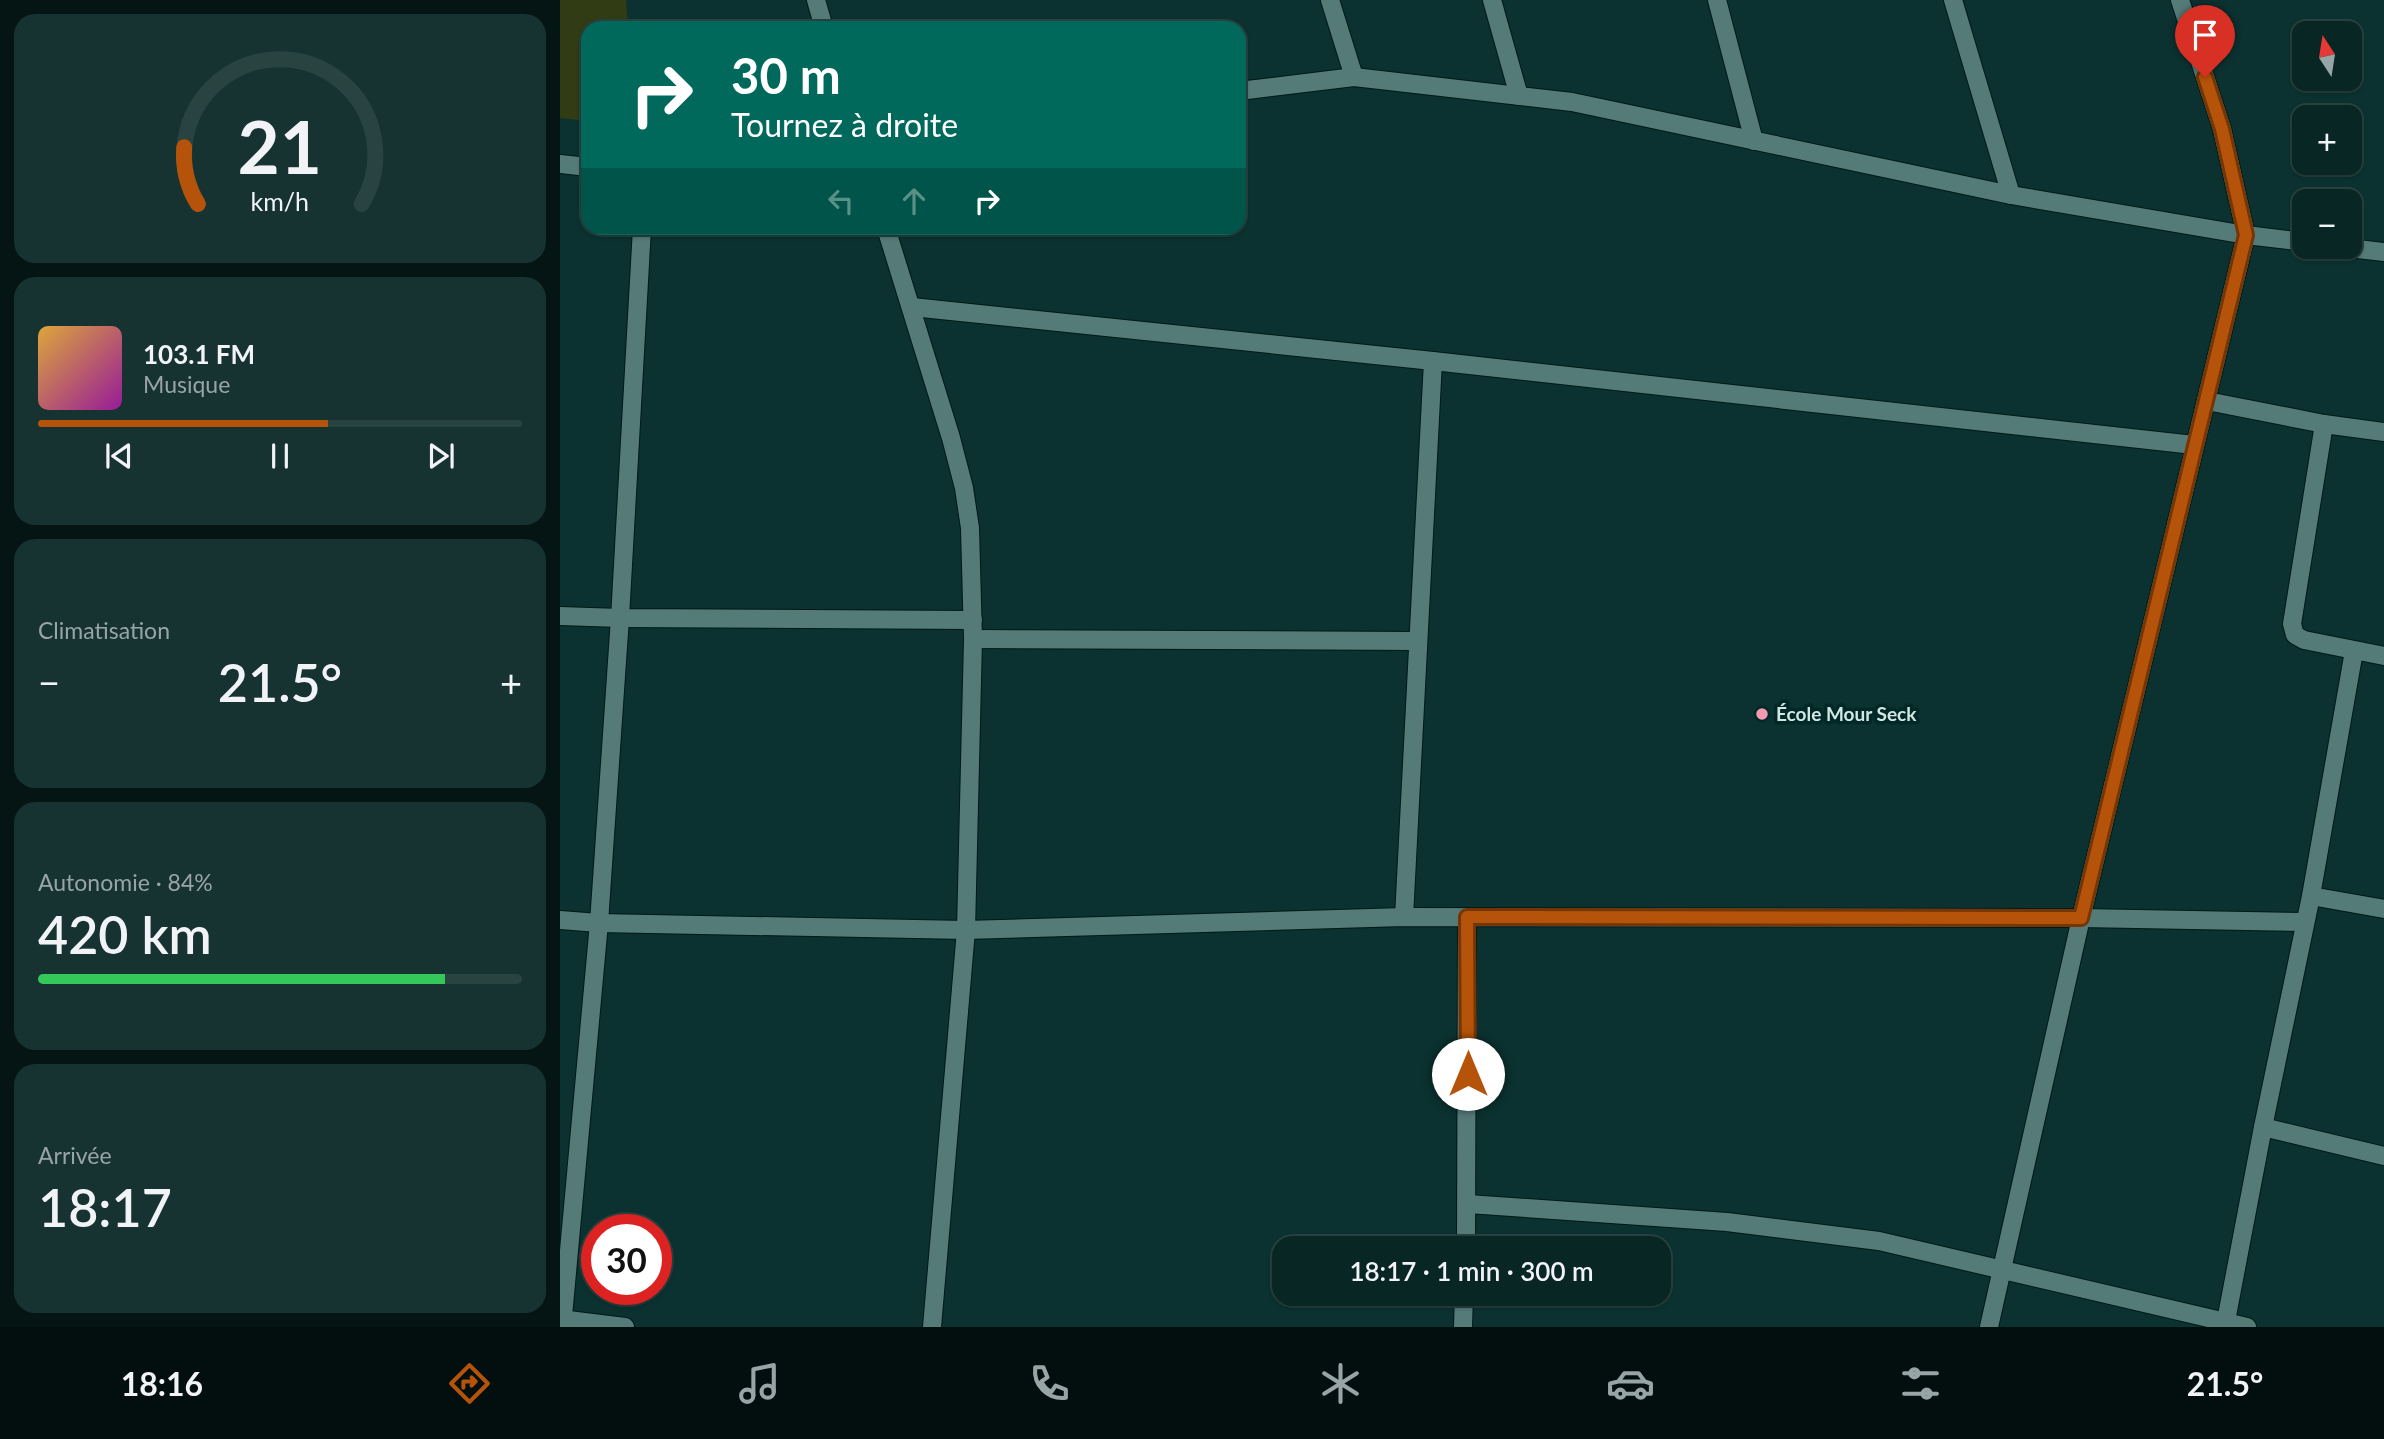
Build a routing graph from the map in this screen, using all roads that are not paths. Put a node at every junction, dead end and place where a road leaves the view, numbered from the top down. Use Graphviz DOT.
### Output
graph roads {
  1 [pos="816,0"];
  2 [pos="1330,0"];
  3 [pos="1492,0"];
  4 [pos="1717,0"];
  5 [pos="1953,0"];
  6 [pos="2180,0"];
  7 [pos="822,21"];
  8 [pos="1354,77"];
  9 [pos="1246,90"];
  10 [pos="1520,96"];
  11 [pos="1754,141"];
  12 [pos="560,164"];
  13 [pos="581,166"];
  14 [pos="2011,195"];
  15 [pos="642,235"];
  16 [pos="888,235"];
  17 [pos="2246,235"];
  18 [pos="2292,240"];
  19 [pos="2362,250"];
  20 [pos="2384,252"];
  21 [pos="912,307"];
  22 [pos="1433,361"];
  23 [pos="2207,401"];
  24 [pos="2324,424"];
  25 [pos="2384,432"];
  26 [pos="2194,445"];
  27 [pos="560,616"];
  28 [pos="620,618"];
  29 [pos="973,620"];
  30 [pos="973,639"];
  31 [pos="1418,641"];
  32 [pos="2354,651"];
  33 [pos="2384,656"];
  34 [pos="2311,896"];
  35 [pos="2384,909"];
  36 [pos="1404,917"];
  37 [pos="1467,917"];
  38 [pos="2081,918"];
  39 [pos="560,920"];
  40 [pos="2305,922"];
  41 [pos="599,923"];
  42 [pos="965,929"];
  43 [pos="2263,1128"];
  44 [pos="2384,1156"];
  45 [pos="1468,1204"];
  46 [pos="1467,1236"];
  47 [pos="2003,1270"];
  48 [pos="1464,1306"];
  49 [pos="2226,1321"];
  50 [pos="562,1322"];
  51 [pos="625,1327"];
  52 [pos="932,1327"];
  53 [pos="1463,1327"];
  54 [pos="1989,1327"];
  55 [pos="2247,1327"];
  1 -- 7 [label="street"];
  2 -- 8 [label="street"];
  3 -- 10 [label="street"];
  4 -- 11 [label="street"];
  5 -- 14 [label="street"];
  6 -- 17 [label="street"];
  8 -- 9 [label="street"];
  8 -- 10 [label="street"];
  10 -- 11 [label="street"];
  11 -- 14 [label="street"];
  12 -- 13 [label="street"];
  14 -- 17 [label="street"];
  15 -- 28 [label="street"];
  16 -- 21 [label="street"];
  17 -- 18 [label="street"];
  17 -- 23 [label="street"];
  19 -- 20 [label="street"];
  21 -- 22 [label="street"];
  21 -- 29 [label="street"];
  22 -- 26 [label="street"];
  22 -- 31 [label="street"];
  23 -- 24 [label="street"];
  23 -- 26 [label="street"];
  24 -- 25 [label="street"];
  24 -- 32 [label="street"];
  26 -- 38 [label="street"];
  27 -- 28 [label="street"];
  28 -- 29 [label="street"];
  28 -- 41 [label="street"];
  29 -- 30 [label="street"];
  30 -- 31 [label="street"];
  30 -- 42 [label="street"];
  31 -- 36 [label="street"];
  32 -- 33 [label="street"];
  32 -- 34 [label="street"];
  34 -- 35 [label="street"];
  34 -- 40 [label="street"];
  36 -- 37 [label="street"];
  36 -- 42 [label="street"];
  37 -- 38 [label="street"];
  37 -- 45 [label="street"];
  38 -- 40 [label="street"];
  38 -- 47 [label="street"];
  39 -- 41 [label="street"];
  40 -- 43 [label="street"];
  41 -- 42 [label="street"];
  41 -- 50 [label="street"];
  42 -- 52 [label="street"];
  43 -- 44 [label="street"];
  43 -- 49 [label="street"];
  45 -- 46 [label="street"];
  45 -- 47 [label="street"];
  47 -- 49 [label="street"];
  47 -- 54 [label="street"];
  48 -- 53 [label="street"];
  49 -- 55 [label="street"];
  50 -- 51 [label="street"];
}
